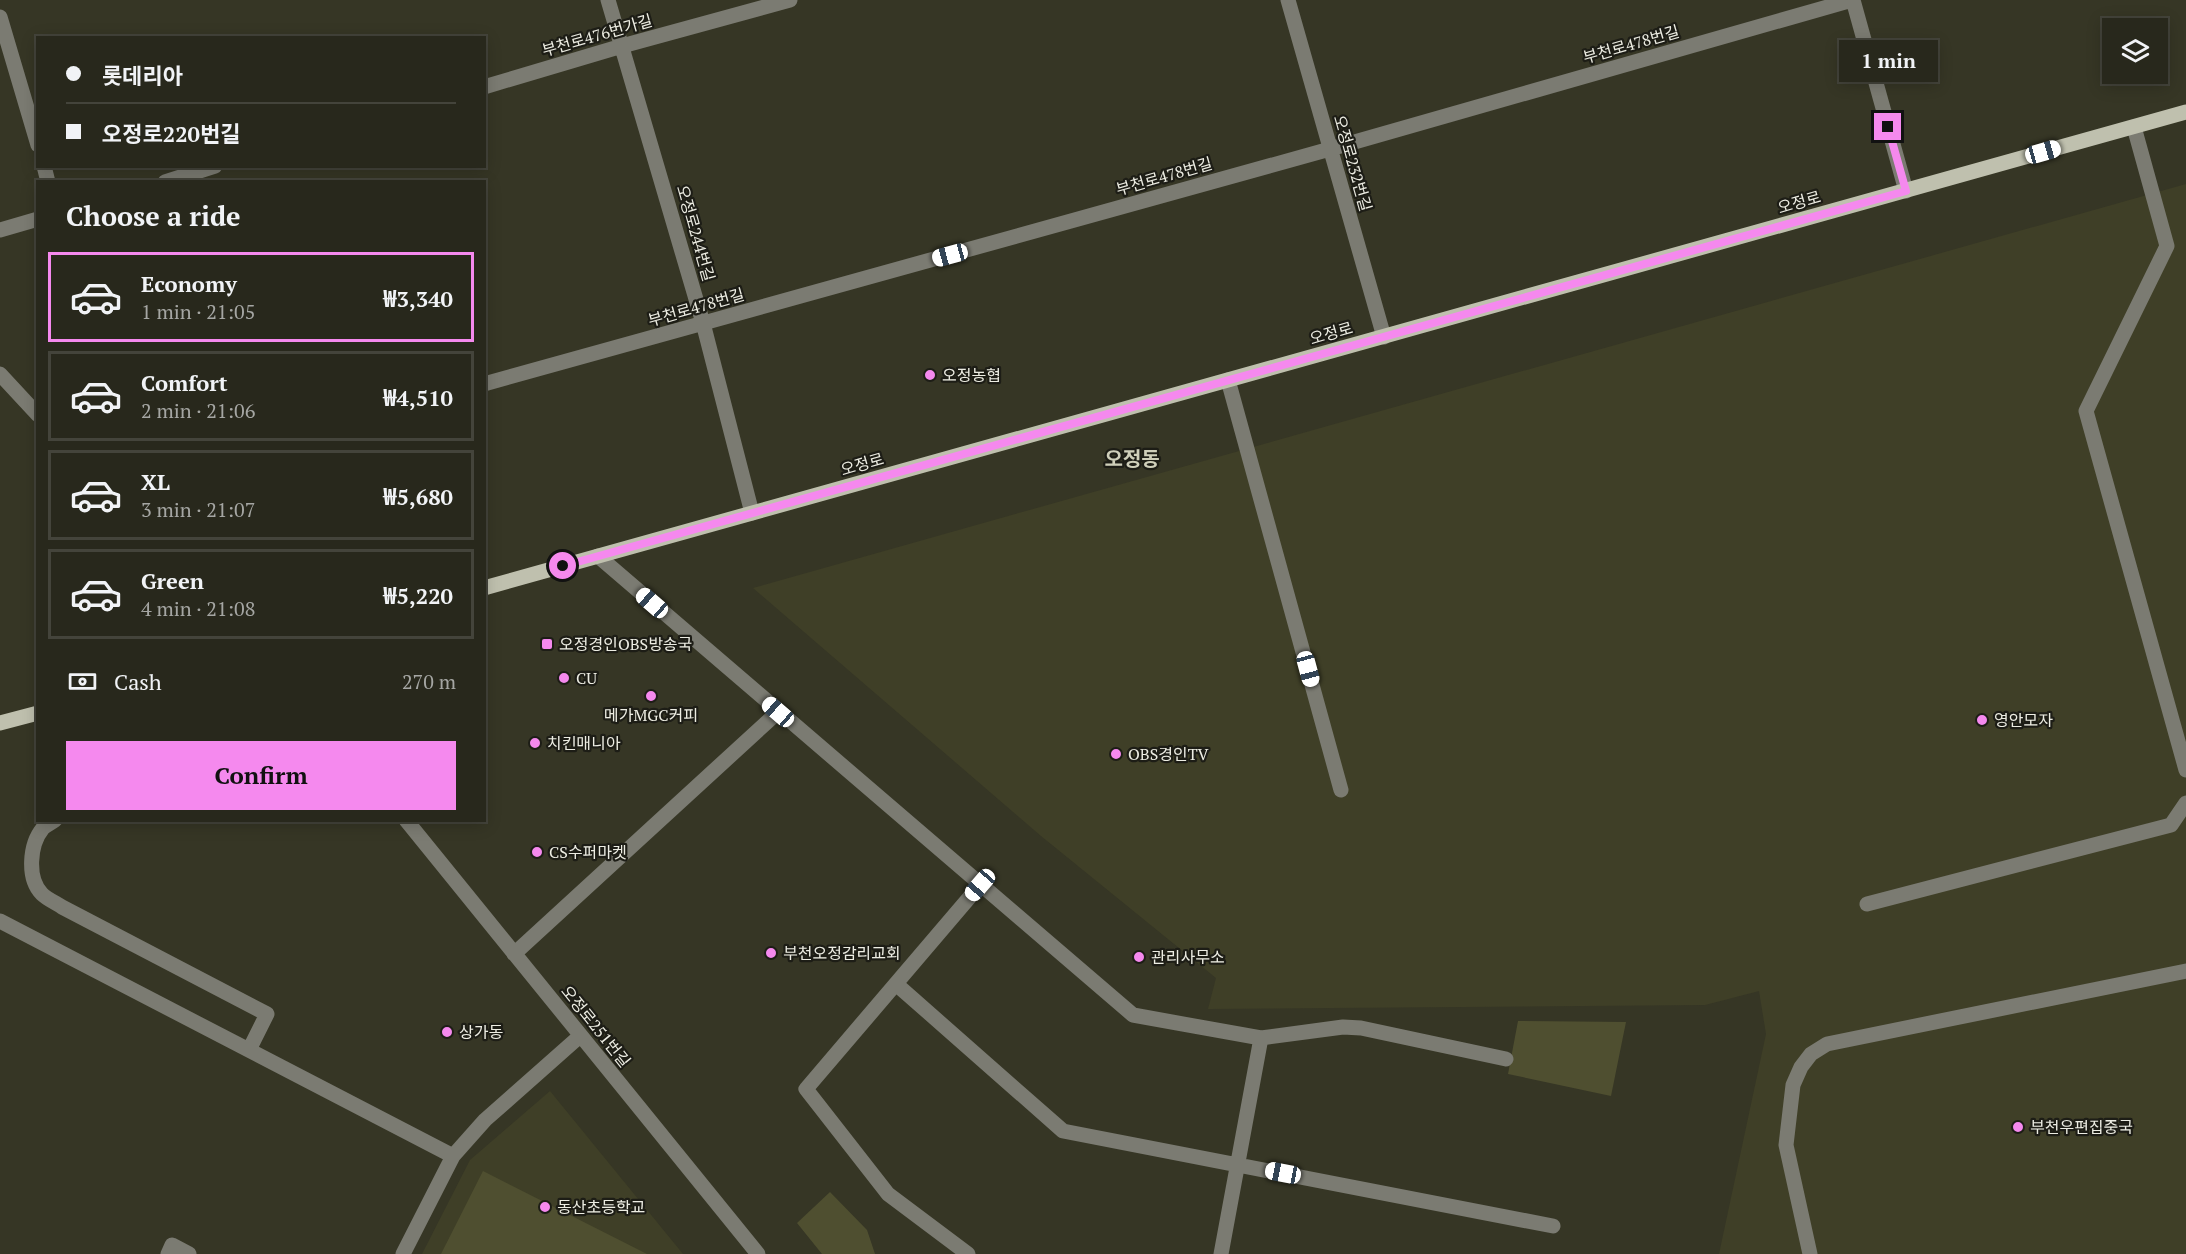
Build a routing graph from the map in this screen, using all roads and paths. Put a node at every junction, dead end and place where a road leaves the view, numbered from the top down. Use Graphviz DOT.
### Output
graph roads {
  1 [pos="608,0"];
  2 [pos="790,0"];
  3 [pos="1288,0"];
  4 [pos="1852,0"];
  5 [pos="0,17"];
  6 [pos="622,46"];
  7 [pos="486,86"];
  8 [pos="2186,112"];
  9 [pos="2134,127"];
  10 [pos="36,138"];
  11 [pos="1330,149"];
  12 [pos="209,168"];
  13 [pos="171,180"];
  14 [pos="1906,191"];
  15 [pos="36,220"];
  16 [pos="0,230"];
  17 [pos="704,323"];
  18 [pos="1384,337"];
  19 [pos="0,374"];
  20 [pos="1228,380"];
  21 [pos="486,383"];
  22 [pos="36,413"];
  23 [pos="752,513"];
  24 [pos="598,556"];
  25 [pos="486,587"];
  26 [pos="778,712"];
  27 [pos="36,714"];
  28 [pos="0,723"];
  29 [pos="2186,770"];
  30 [pos="1341,790"];
  31 [pos="2186,803"];
  32 [pos="52,822"];
  33 [pos="407,822"];
  34 [pos="980,885"];
  35 [pos="1867,904"];
  36 [pos="0,921"];
  37 [pos="514,954"];
  38 [pos="2186,970"];
  39 [pos="896,984"];
  40 [pos="580,1036"];
  41 [pos="1261,1038"];
  42 [pos="249,1050"];
  43 [pos="1506,1059"];
  44 [pos="453,1156"];
  45 [pos="1238,1164"];
  46 [pos="1553,1226"];
  47 [pos="168,1254"];
  48 [pos="189,1254"];
  49 [pos="403,1254"];
  50 [pos="758,1254"];
  51 [pos="968,1254"];
  52 [pos="1221,1254"];
  53 [pos="1810,1254"];
  1 -- 6 [label="street, 오정로244번길"];
  2 -- 6 [label="street, 부천로476번가길"];
  3 -- 11 [label="street, 오정로232번길"];
  4 -- 11 [label="street, 부천로478번길"];
  4 -- 14 [label="street"];
  5 -- 10 [label="street"];
  6 -- 7 [label="street, 부천로476번가길"];
  6 -- 17 [label="street, 오정로244번길"];
  8 -- 9 [label="main road, 오정로"];
  9 -- 14 [label="main road, 오정로"];
  9 -- 29 [label="street"];
  11 -- 17 [label="street, 부천로478번길"];
  11 -- 18 [label="street, 오정로232번길"];
  12 -- 13 [label="street"];
  14 -- 18 [label="main road, 오정로"];
  15 -- 16 [label="street"];
  17 -- 21 [label="street, 부천로478번길"];
  17 -- 23 [label="street, 오정로244번길"];
  18 -- 20 [label="main road, 오정로"];
  19 -- 22 [label="street"];
  20 -- 23 [label="main road, 오정로"];
  20 -- 30 [label="street"];
  23 -- 24 [label="main road, 오정로"];
  24 -- 25 [label="main road, 오정로"];
  24 -- 26 [label="street"];
  26 -- 34 [label="street"];
  26 -- 37 [label="street"];
  27 -- 28 [label="main road"];
  31 -- 35 [label="street"];
  32 -- 42 [label="street"];
  33 -- 37 [label="street, 오정로251번길"];
  34 -- 39 [label="street"];
  34 -- 41 [label="street"];
  36 -- 42 [label="street"];
  37 -- 40 [label="street, 오정로251번길"];
  38 -- 53 [label="street"];
  39 -- 45 [label="street"];
  39 -- 51 [label="street"];
  40 -- 44 [label="street"];
  40 -- 50 [label="street, 오정로251번길"];
  41 -- 43 [label="street"];
  41 -- 45 [label="street"];
  42 -- 44 [label="street"];
  44 -- 49 [label="street"];
  45 -- 46 [label="street"];
  45 -- 52 [label="street"];
  47 -- 48 [label="street"];
}
